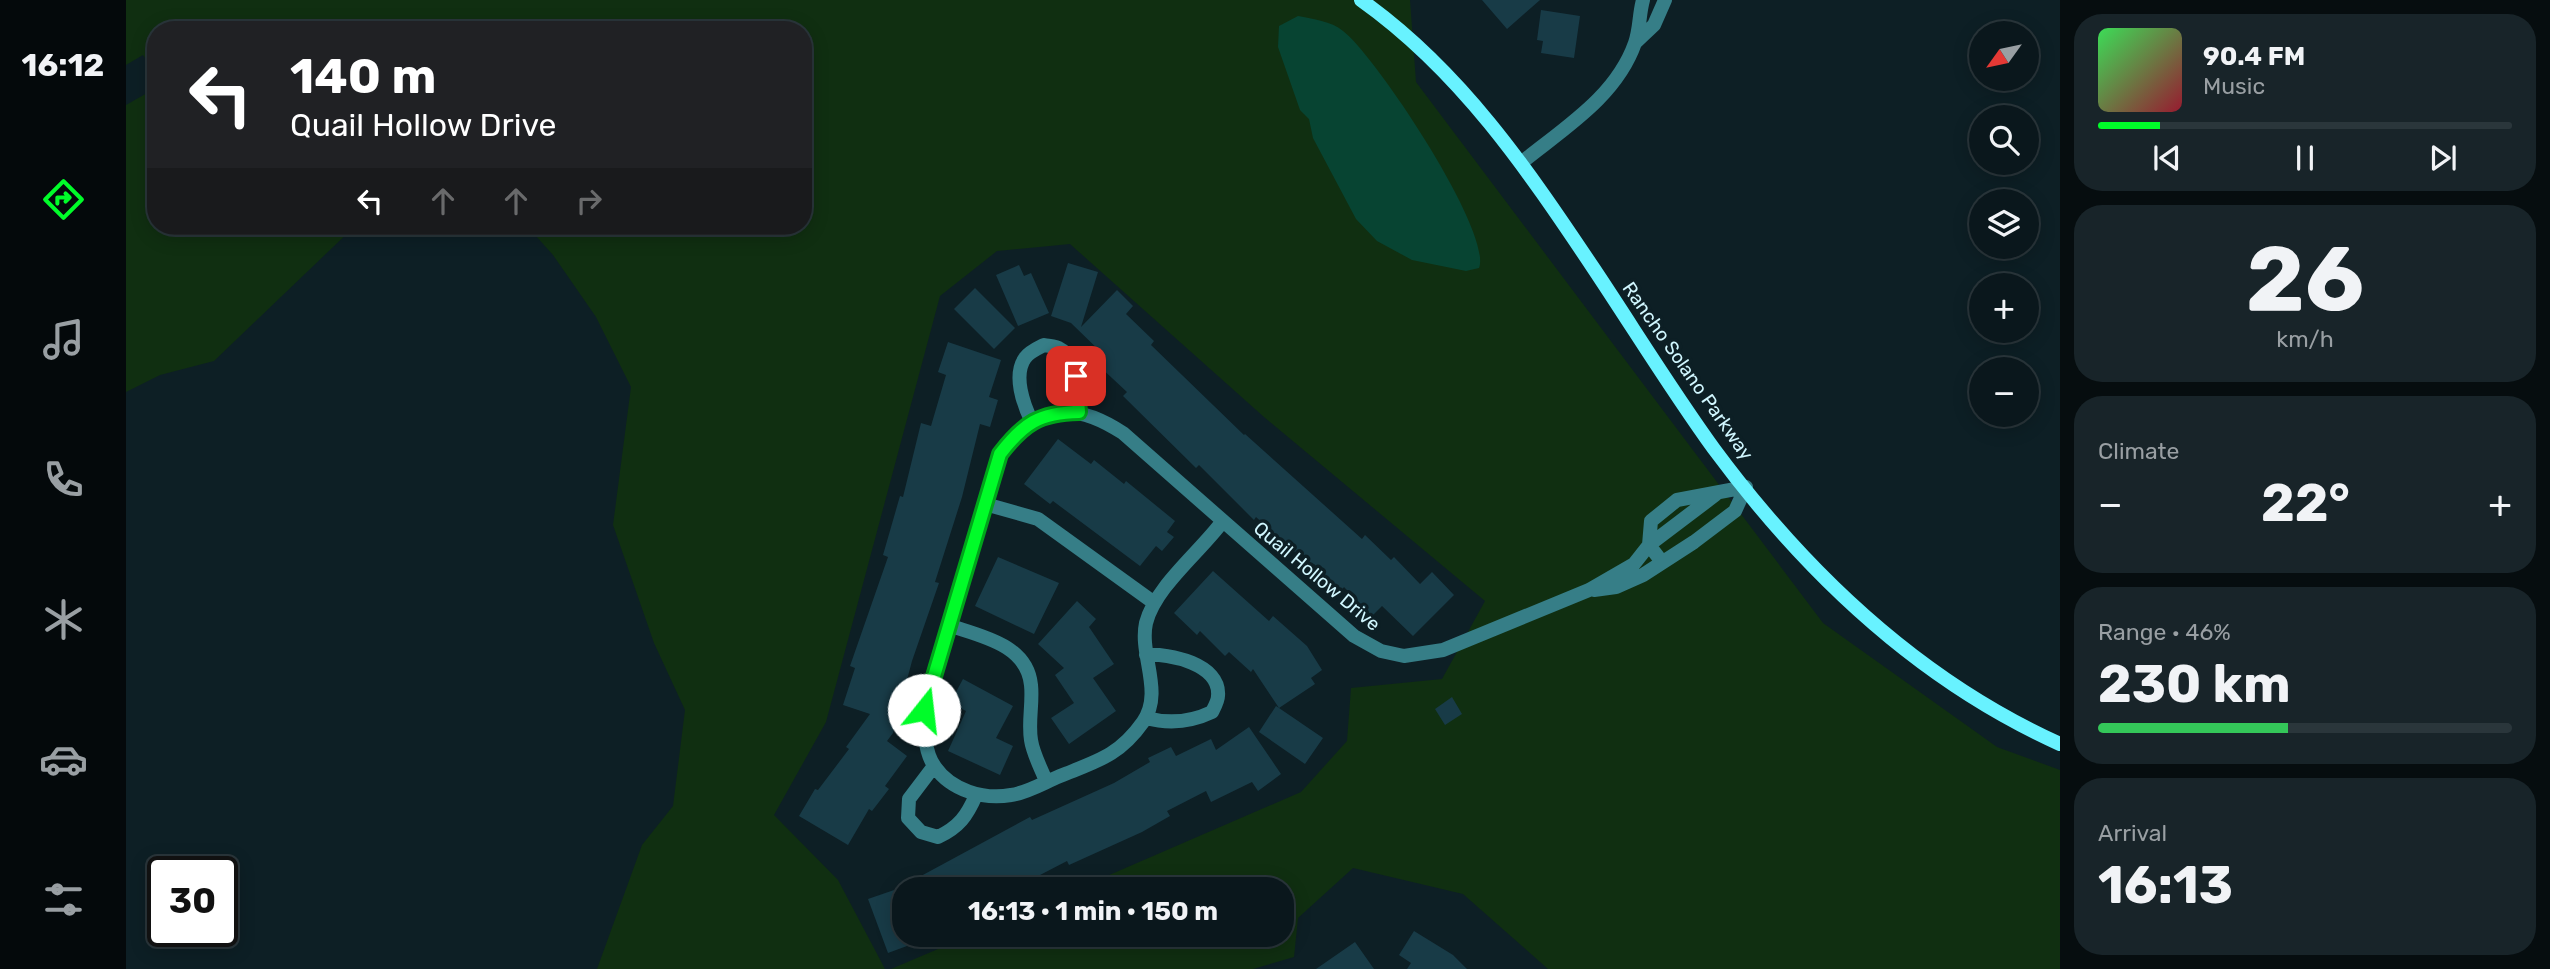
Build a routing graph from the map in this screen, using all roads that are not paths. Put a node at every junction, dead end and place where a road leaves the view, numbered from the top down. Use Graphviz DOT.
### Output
graph roads {
  1 [pos="1361,0"];
  2 [pos="1630,0"];
  3 [pos="1643,0"];
  4 [pos="1665,0"];
  5 [pos="1639,15"];
  6 [pos="1636,42"];
  7 [pos="1521,163"];
  8 [pos="1079,412"];
  9 [pos="1032,422"];
  10 [pos="1746,487"];
  11 [pos="985,504"];
  12 [pos="1222,522"];
  13 [pos="1649,545"];
  14 [pos="1662,562"];
  15 [pos="1589,590"];
  16 [pos="1153,602"];
  17 [pos="948,625"];
  18 [pos="1146,655"];
  19 [pos="1146,718"];
  20 [pos="2060,744"];
  21 [pos="934,766"];
  22 [pos="1046,781"];
  23 [pos="976,795"];
  1 -- 7 [label="street, Rancho Solano Parkway"];
  2 -- 5 [label="street"];
  3 -- 5 [label="street"];
  4 -- 6 [label="street"];
  5 -- 6 [label="street"];
  6 -- 7 [label="street"];
  7 -- 10 [label="street, Rancho Solano Parkway"];
  8 -- 9 [label="street"];
  8 -- 9 [label="street"];
  8 -- 12 [label="street, Quail Hollow Drive"];
  9 -- 11 [label="street"];
  10 -- 13 [label="street, Quail Hollow Drive"];
  10 -- 14 [label="street, Quail Hollow Drive"];
  10 -- 20 [label="street, Rancho Solano Parkway"];
  11 -- 16 [label="street"];
  11 -- 17 [label="street"];
  12 -- 15 [label="street, Quail Hollow Drive"];
  12 -- 16 [label="street"];
  13 -- 14 [label="street"];
  13 -- 15 [label="street, Quail Hollow Drive"];
  14 -- 15 [label="street, Quail Hollow Drive"];
  16 -- 18 [label="street"];
  17 -- 21 [label="street"];
  17 -- 22 [label="street"];
  18 -- 19 [label="street"];
  18 -- 19 [label="street"];
  19 -- 22 [label="street"];
  21 -- 23 [label="street"];
  21 -- 23 [label="street"];
  22 -- 23 [label="street"];
}
